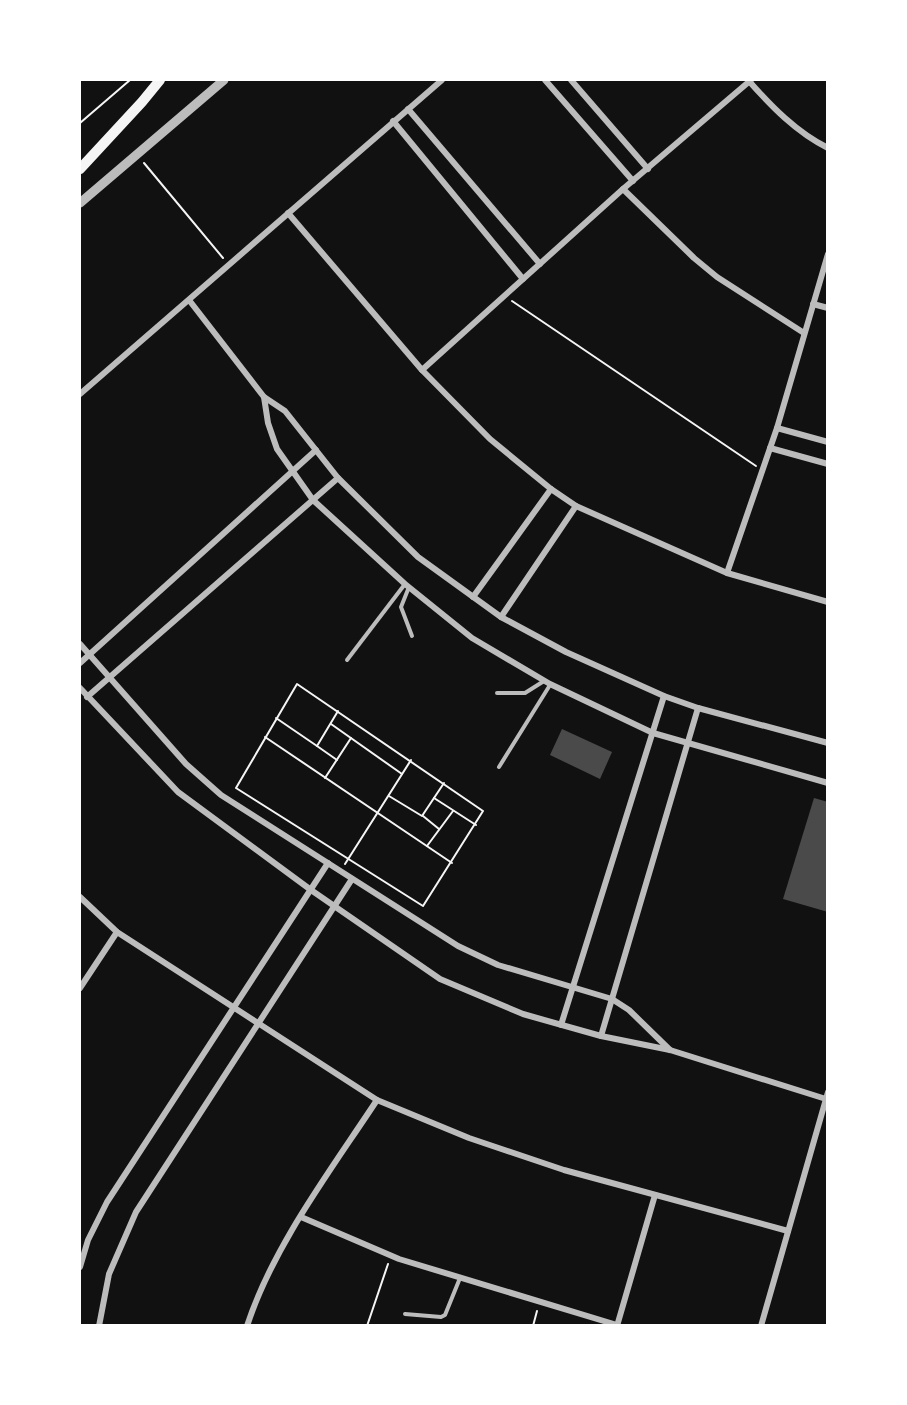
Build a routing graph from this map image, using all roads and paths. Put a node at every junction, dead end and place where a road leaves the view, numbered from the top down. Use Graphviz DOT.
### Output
graph roads {
  1 [pos="130,80"];
  2 [pos="160,80"];
  3 [pos="222,80"];
  4 [pos="442,80"];
  5 [pos="545,80"];
  6 [pos="571,80"];
  7 [pos="749,80"];
  8 [pos="408,109"];
  9 [pos="393,121"];
  10 [pos="80,123"];
  11 [pos="828,148"];
  12 [pos="136,154"];
  13 [pos="80,169"];
  14 [pos="648,169"];
  15 [pos="633,181"];
  16 [pos="623,189"];
  17 [pos="80,202"];
  18 [pos="288,213"];
  19 [pos="828,254"];
  20 [pos="540,264"];
  21 [pos="228,265"];
  22 [pos="523,279"];
  23 [pos="819,285"];
  24 [pos="828,288"];
  25 [pos="505,296"];
  26 [pos="189,300"];
  27 [pos="813,304"];
  28 [pos="828,308"];
  29 [pos="804,333"];
  30 [pos="422,370"];
  31 [pos="80,394"];
  32 [pos="264,397"];
  33 [pos="777,428"];
  34 [pos="828,442"];
  35 [pos="770,448"];
  36 [pos="316,450"];
  37 [pos="828,464"];
  38 [pos="762,470"];
  39 [pos="292,473"];
  40 [pos="338,478"];
  41 [pos="551,489"];
  42 [pos="313,500"];
  43 [pos="576,506"];
  44 [pos="727,573"];
  45 [pos="407,586"];
  46 [pos="473,597"];
  47 [pos="828,602"];
  48 [pos="501,617"];
  49 [pos="412,636"];
  50 [pos="80,644"];
  51 [pos="89,655"];
  52 [pos="347,660"];
  53 [pos="80,663"];
  54 [pos="108,678"];
  55 [pos="547,682"];
  56 [pos="80,688"];
  57 [pos="497,693"];
  58 [pos="664,696"];
  59 [pos="87,697"];
  60 [pos="698,708"];
  61 [pos="338,711"];
  62 [pos="276,718"];
  63 [pos="330,724"];
  64 [pos="653,733"];
  65 [pos="264,737"];
  66 [pos="351,738"];
  67 [pos="828,743"];
  68 [pos="688,745"];
  69 [pos="317,746"];
  70 [pos="337,760"];
  71 [pos="411,760"];
  72 [pos="499,767"];
  73 [pos="402,774"];
  74 [pos="325,778"];
  75 [pos="444,783"];
  76 [pos="828,783"];
  77 [pos="388,795"];
  78 [pos="434,798"];
  79 [pos="453,811"];
  80 [pos="377,813"];
  81 [pos="422,816"];
  82 [pos="476,825"];
  83 [pos="440,829"];
  84 [pos="427,846"];
  85 [pos="348,860"];
  86 [pos="452,862"];
  87 [pos="328,863"];
  88 [pos="340,871"];
  89 [pos="352,879"];
  90 [pos="311,890"];
  91 [pos="80,897"];
  92 [pos="335,906"];
  93 [pos="117,932"];
  94 [pos="80,988"];
  95 [pos="573,988"];
  96 [pos="612,999"];
  97 [pos="234,1009"];
  98 [pos="257,1024"];
  99 [pos="561,1025"];
  100 [pos="601,1036"];
  101 [pos="670,1050"];
  102 [pos="827,1096"];
  103 [pos="377,1100"];
  104 [pos="655,1195"];
  105 [pos="301,1217"];
  106 [pos="788,1232"];
  107 [pos="390,1256"];
  108 [pos="80,1267"];
  109 [pos="460,1278"];
  110 [pos="540,1303"];
  111 [pos="405,1314"];
  112 [pos="617,1325"];
  113 [pos="99,1326"];
  114 [pos="247,1326"];
  115 [pos="366,1326"];
  116 [pos="533,1326"];
  117 [pos="760,1326"];
  1 -- 10 [label="path"];
  2 -- 13 [label="main road"];
  3 -- 12 [label="street"];
  4 -- 8 [label="street"];
  5 -- 15 [label="street"];
  6 -- 14 [label="street"];
  7 -- 11 [label="street"];
  7 -- 14 [label="street"];
  8 -- 9 [label="street"];
  8 -- 20 [label="street"];
  9 -- 18 [label="street"];
  9 -- 22 [label="street"];
  12 -- 17 [label="street"];
  12 -- 21 [label="path"];
  14 -- 15 [label="street"];
  15 -- 16 [label="street"];
  16 -- 20 [label="street"];
  16 -- 29 [label="street"];
  18 -- 21 [label="street"];
  18 -- 30 [label="street"];
  19 -- 23 [label="street"];
  20 -- 22 [label="street"];
  21 -- 26 [label="street"];
  22 -- 25 [label="street"];
  23 -- 24 [label="street"];
  23 -- 27 [label="street"];
  25 -- 30 [label="street"];
  25 -- 38 [label="path"];
  26 -- 31 [label="street"];
  26 -- 32 [label="street"];
  27 -- 28 [label="street"];
  27 -- 29 [label="street"];
  29 -- 33 [label="street"];
  30 -- 41 [label="street"];
  32 -- 36 [label="street"];
  32 -- 39 [label="street"];
  33 -- 34 [label="street"];
  33 -- 35 [label="street"];
  35 -- 37 [label="street"];
  35 -- 38 [label="street"];
  36 -- 39 [label="street"];
  36 -- 40 [label="street"];
  38 -- 44 [label="street"];
  39 -- 42 [label="street"];
  39 -- 51 [label="street"];
  40 -- 42 [label="street"];
  40 -- 46 [label="street"];
  41 -- 43 [label="street"];
  41 -- 46 [label="street"];
  42 -- 45 [label="street"];
  42 -- 54 [label="street"];
  43 -- 44 [label="street"];
  43 -- 48 [label="street"];
  44 -- 47 [label="street"];
  45 -- 49 [label="lane"];
  45 -- 52 [label="lane"];
  45 -- 55 [label="street"];
  46 -- 48 [label="street"];
  48 -- 58 [label="street"];
  50 -- 51 [label="street"];
  51 -- 53 [label="street"];
  51 -- 54 [label="street"];
  54 -- 59 [label="street"];
  54 -- 87 [label="street"];
  55 -- 57 [label="lane"];
  55 -- 64 [label="street"];
  55 -- 72 [label="lane"];
  56 -- 59 [label="street"];
  58 -- 60 [label="street"];
  58 -- 64 [label="street"];
  59 -- 90 [label="street"];
  60 -- 67 [label="street"];
  60 -- 68 [label="street"];
  61 -- 62 [label="path"];
  61 -- 63 [label="path"];
  61 -- 71 [label="path"];
  62 -- 65 [label="path"];
  62 -- 69 [label="path"];
  63 -- 66 [label="path"];
  63 -- 69 [label="path"];
  64 -- 68 [label="street"];
  64 -- 95 [label="street"];
  65 -- 74 [label="path"];
  65 -- 85 [label="path"];
  66 -- 70 [label="path"];
  66 -- 73 [label="path"];
  68 -- 76 [label="street"];
  68 -- 96 [label="street"];
  69 -- 70 [label="path"];
  70 -- 74 [label="path"];
  71 -- 73 [label="path"];
  71 -- 75 [label="path"];
  73 -- 77 [label="path"];
  74 -- 80 [label="path"];
  75 -- 78 [label="path"];
  75 -- 82 [label="path"];
  77 -- 80 [label="path"];
  77 -- 81 [label="path"];
  78 -- 79 [label="path"];
  78 -- 81 [label="path"];
  79 -- 82 [label="path"];
  79 -- 83 [label="path"];
  80 -- 84 [label="path"];
  80 -- 85 [label="path"];
  81 -- 83 [label="path"];
  82 -- 86 [label="path"];
  83 -- 84 [label="path"];
  84 -- 86 [label="path"];
  85 -- 86 [label="path"];
  85 -- 88 [label="path"];
  87 -- 88 [label="street"];
  87 -- 90 [label="street"];
  88 -- 89 [label="street"];
  89 -- 92 [label="street"];
  89 -- 95 [label="street"];
  90 -- 92 [label="street"];
  90 -- 97 [label="street"];
  91 -- 93 [label="street"];
  92 -- 98 [label="street"];
  92 -- 99 [label="street"];
  93 -- 94 [label="street"];
  93 -- 97 [label="street"];
  95 -- 96 [label="street"];
  95 -- 99 [label="street"];
  96 -- 100 [label="street"];
  96 -- 101 [label="street"];
  97 -- 98 [label="street"];
  97 -- 108 [label="street"];
  98 -- 103 [label="street"];
  98 -- 113 [label="street"];
  99 -- 100 [label="street"];
  100 -- 101 [label="street"];
  101 -- 102 [label="street"];
  102 -- 106 [label="street"];
  103 -- 104 [label="street"];
  103 -- 105 [label="street"];
  104 -- 106 [label="street"];
  104 -- 112 [label="street"];
  105 -- 107 [label="street"];
  105 -- 114 [label="street"];
  106 -- 117 [label="street"];
  107 -- 109 [label="street"];
  107 -- 115 [label="path"];
  109 -- 110 [label="street"];
  109 -- 111 [label="lane"];
  110 -- 112 [label="street"];
  110 -- 116 [label="path"];
}
